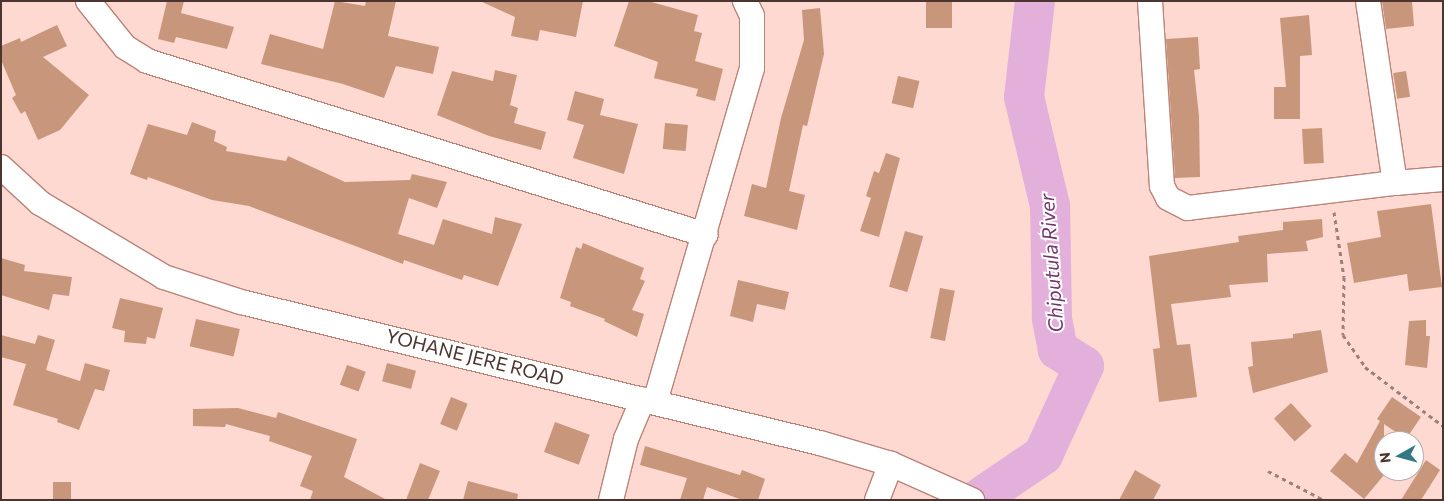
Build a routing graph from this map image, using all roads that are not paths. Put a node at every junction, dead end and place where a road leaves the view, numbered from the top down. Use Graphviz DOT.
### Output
graph roads {
  1 [pos="88,1"];
  2 [pos="745,1"];
  3 [pos="1150,1"];
  4 [pos="1368,1"];
  5 [pos="1,167"];
  6 [pos="1443,178"];
  7 [pos="1395,183"];
  8 [pos="706,235"];
  9 [pos="649,400"];
  10 [pos="891,464"];
  11 [pos="611,500"];
  12 [pos="877,500"];
  13 [pos="972,500"];
  1 -- 8 [label="street"];
  2 -- 8 [label="street"];
  3 -- 7 [label="street"];
  4 -- 7 [label="street"];
  5 -- 9 [label="street, YOHANE JERE ROAD"];
  6 -- 7 [label="street"];
  8 -- 9 [label="street"];
  9 -- 10 [label="street, YOHANE JERE ROAD"];
  9 -- 11 [label="street"];
  10 -- 12 [label="street"];
  10 -- 13 [label="street, YOHANE JERE ROAD"];
}
